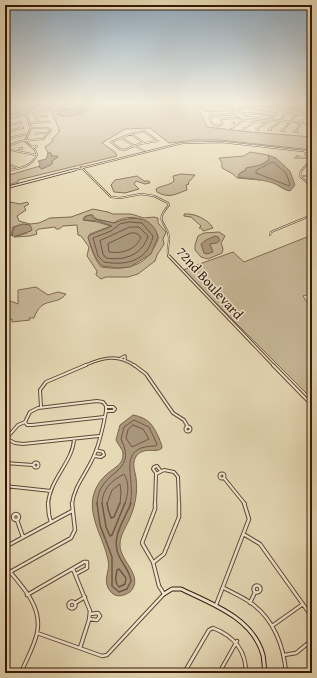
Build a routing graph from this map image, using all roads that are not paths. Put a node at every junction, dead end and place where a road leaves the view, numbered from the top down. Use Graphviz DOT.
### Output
graph roads {
  1 [pos="27,134"];
  2 [pos="24,135"];
  3 [pos="46,135"];
  4 [pos="129,135"];
  5 [pos="132,135"];
  6 [pos="150,135"];
  7 [pos="120,138"];
  8 [pos="5,139"];
  9 [pos="25,140"];
  10 [pos="144,143"];
  11 [pos="134,146"];
  12 [pos="5,148"];
  13 [pos="20,149"];
  14 [pos="305,150"];
  15 [pos="144,151"];
  16 [pos="312,151"];
  17 [pos="15,152"];
  18 [pos="37,155"];
  19 [pos="301,158"];
  20 [pos="307,158"];
  21 [pos="309,161"];
  22 [pos="312,162"];
  23 [pos="5,163"];
  24 [pos="81,167"];
  25 [pos="18,168"];
  26 [pos="5,170"];
  27 [pos="300,176"];
  28 [pos="308,176"];
  29 [pos="5,187"];
  30 [pos="312,187"];
  31 [pos="312,215"];
  32 [pos="270,234"];
  33 [pos="312,405"];
  34 [pos="41,407"];
  35 [pos="106,407"];
  36 [pos="106,411"];
  37 [pos="104,418"];
  38 [pos="25,422"];
  39 [pos="188,427"];
  40 [pos="99,436"];
  41 [pos="5,439"];
  42 [pos="74,439"];
  43 [pos="96,450"];
  44 [pos="94,456"];
  45 [pos="5,463"];
  46 [pos="33,465"];
  47 [pos="158,471"];
  48 [pos="224,478"];
  49 [pos="5,486"];
  50 [pos="10,486"];
  51 [pos="51,491"];
  52 [pos="5,496"];
  53 [pos="72,511"];
  54 [pos="17,520"];
  55 [pos="51,522"];
  56 [pos="244,535"];
  57 [pos="23,537"];
  58 [pos="5,546"];
  59 [pos="154,562"];
  60 [pos="5,566"];
  61 [pos="73,568"];
  62 [pos="10,572"];
  63 [pos="76,574"];
  64 [pos="223,588"];
  65 [pos="255,592"];
  66 [pos="164,594"];
  67 [pos="27,595"];
  68 [pos="85,597"];
  69 [pos="75,603"];
  70 [pos="250,603"];
  71 [pos="302,604"];
  72 [pos="215,607"];
  73 [pos="90,614"];
  74 [pos="312,617"];
  75 [pos="90,619"];
  76 [pos="272,626"];
  77 [pos="37,633"];
  78 [pos="312,640"];
  79 [pos="237,641"];
  80 [pos="80,648"];
  81 [pos="284,655"];
  82 [pos="21,673"];
  83 [pos="184,673"];
  84 [pos="219,673"];
  85 [pos="246,673"];
  86 [pos="265,673"];
  87 [pos="286,673"];
  1 -- 9 [label="main road"];
  2 -- 8 [label="street"];
  3 -- 9 [label="street"];
  4 -- 7 [label="street"];
  5 -- 10 [label="street"];
  6 -- 10 [label="street"];
  7 -- 11 [label="street"];
  7 -- 11 [label="street"];
  9 -- 12 [label="street"];
  9 -- 18 [label="main road"];
  10 -- 11 [label="street"];
  11 -- 15 [label="street"];
  12 -- 17 [label="street"];
  13 -- 17 [label="street"];
  14 -- 15 [label="main road"];
  14 -- 16 [label="main road"];
  14 -- 20 [label="street"];
  15 -- 24 [label="main road"];
  17 -- 18 [label="street"];
  18 -- 25 [label="street"];
  19 -- 20 [label="street"];
  20 -- 21 [label="street"];
  21 -- 22 [label="street"];
  21 -- 27 [label="street"];
  23 -- 25 [label="street"];
  24 -- 29 [label="main road"];
  24 -- 33 [label="street, 72nd Boulevard"];
  25 -- 26 [label="street"];
  27 -- 28 [label="street"];
  27 -- 30 [label="street"];
  31 -- 32 [label="street"];
  34 -- 35 [label="street"];
  34 -- 38 [label="street"];
  34 -- 39 [label="street"];
  35 -- 36 [label="street"];
  35 -- 36 [label="street"];
  36 -- 37 [label="street"];
  37 -- 38 [label="street"];
  37 -- 40 [label="street"];
  38 -- 41 [label="street"];
  40 -- 42 [label="street"];
  40 -- 43 [label="street"];
  41 -- 42 [label="street"];
  42 -- 51 [label="street"];
  43 -- 44 [label="street"];
  43 -- 44 [label="street"];
  44 -- 53 [label="street"];
  45 -- 46 [label="street"];
  47 -- 47 [label="street"];
  47 -- 59 [label="street"];
  47 -- 59 [label="street"];
  48 -- 56 [label="street"];
  49 -- 50 [label="street"];
  50 -- 51 [label="street"];
  50 -- 52 [label="street"];
  51 -- 55 [label="street"];
  53 -- 55 [label="street"];
  53 -- 62 [label="street"];
  54 -- 57 [label="street"];
  55 -- 57 [label="street"];
  56 -- 64 [label="street"];
  56 -- 71 [label="street"];
  57 -- 58 [label="street"];
  59 -- 66 [label="street"];
  60 -- 62 [label="street"];
  61 -- 63 [label="street"];
  61 -- 63 [label="street"];
  61 -- 67 [label="street"];
  62 -- 67 [label="street"];
  63 -- 68 [label="street"];
  64 -- 70 [label="street"];
  64 -- 72 [label="street"];
  65 -- 70 [label="street"];
  66 -- 72 [label="main road"];
  66 -- 80 [label="street"];
  67 -- 77 [label="street"];
  68 -- 69 [label="street"];
  68 -- 73 [label="street"];
  70 -- 76 [label="street"];
  71 -- 74 [label="street"];
  71 -- 76 [label="street"];
  72 -- 86 [label="main road"];
  73 -- 75 [label="street"];
  73 -- 75 [label="street"];
  75 -- 80 [label="street"];
  76 -- 81 [label="street"];
  77 -- 80 [label="street"];
  77 -- 82 [label="street"];
  78 -- 81 [label="street"];
  79 -- 83 [label="street"];
  79 -- 84 [label="street"];
  79 -- 85 [label="street"];
  81 -- 87 [label="street"];
}
